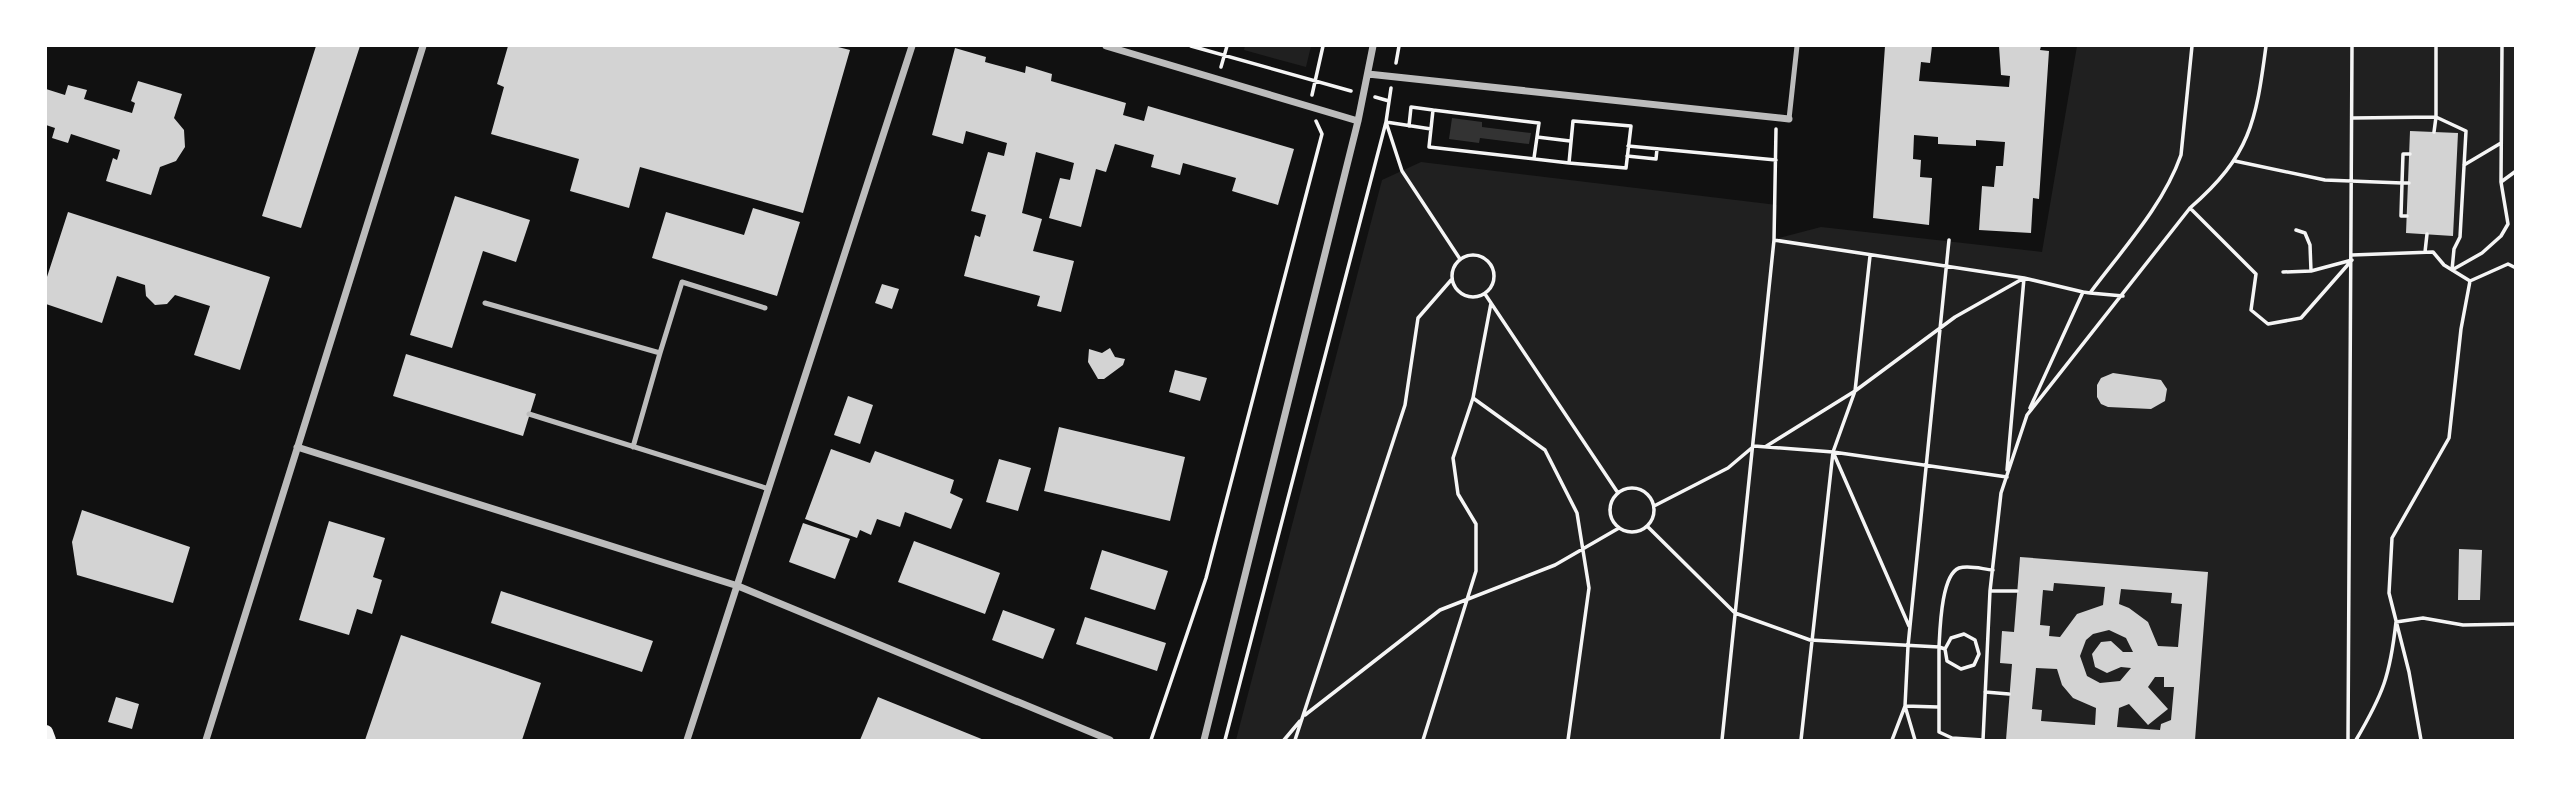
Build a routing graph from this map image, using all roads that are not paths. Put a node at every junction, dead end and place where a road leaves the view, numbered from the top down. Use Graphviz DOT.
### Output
graph roads {
  1 [pos="423,46"];
  2 [pos="912,46"];
  3 [pos="1106,46"];
  4 [pos="1373,46"];
  5 [pos="1797,46"];
  6 [pos="1368,74"];
  7 [pos="1789,119"];
  8 [pos="1358,121"];
  9 [pos="485,303"];
  10 [pos="765,308"];
  11 [pos="660,353"];
  12 [pos="530,414"];
  13 [pos="297,447"];
  14 [pos="633,447"];
  15 [pos="769,489"];
  16 [pos="738,586"];
  17 [pos="46,732"];
  18 [pos="49,740"];
  19 [pos="206,740"];
  20 [pos="687,740"];
  21 [pos="1110,740"];
  22 [pos="1204,740"];
  1 -- 13 [label="street"];
  2 -- 15 [label="street"];
  3 -- 8 [label="street"];
  4 -- 6 [label="street"];
  5 -- 7 [label="lane"];
  6 -- 7 [label="street"];
  6 -- 8 [label="street"];
  8 -- 22 [label="street"];
  9 -- 11 [label="lane"];
  10 -- 11 [label="lane"];
  11 -- 14 [label="lane"];
  12 -- 14 [label="lane"];
  13 -- 16 [label="street"];
  13 -- 19 [label="street"];
  14 -- 15 [label="lane"];
  15 -- 16 [label="street"];
  16 -- 20 [label="street"];
  16 -- 21 [label="street"];
  17 -- 18 [label="main road"];
}
